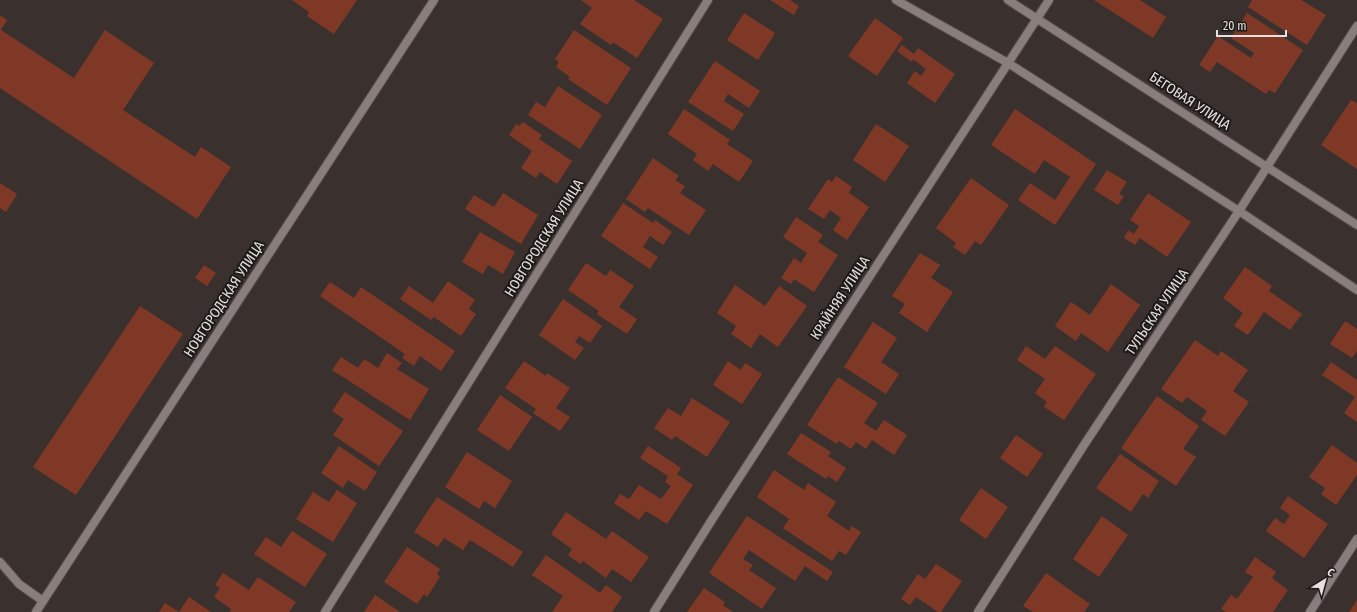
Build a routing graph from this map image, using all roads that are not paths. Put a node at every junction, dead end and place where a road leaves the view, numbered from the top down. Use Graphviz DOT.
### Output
graph roads {
  1 [pos="434,0"];
  2 [pos="708,0"];
  3 [pos="896,0"];
  4 [pos="1008,0"];
  5 [pos="1049,0"];
  6 [pos="1038,19"];
  7 [pos="1357,26"];
  8 [pos="1008,63"];
  9 [pos="1267,167"];
  10 [pos="1239,211"];
  11 [pos="1357,225"];
  12 [pos="1357,290"];
  13 [pos="1357,539"];
  14 [pos="0,562"];
  15 [pos="43,601"];
  16 [pos="36,612"];
  17 [pos="325,612"];
  18 [pos="654,612"];
  19 [pos="978,612"];
  20 [pos="1310,612"];
  1 -- 15 [label="street, НОВГОРОДСКАЯ УЛИЦА"];
  2 -- 17 [label="street, НОВГОРОДСКАЯ УЛИЦА"];
  3 -- 8 [label="street"];
  4 -- 6 [label="street, БЕГОВАЯ УЛИЦА"];
  5 -- 6 [label="street, КРАЙНЯЯ УЛИЦА"];
  6 -- 8 [label="street, КРАЙНЯЯ УЛИЦА"];
  6 -- 9 [label="street, БЕГОВАЯ УЛИЦА"];
  7 -- 9 [label="street, ТУЛЬСКАЯ УЛИЦА"];
  8 -- 10 [label="street"];
  8 -- 18 [label="street, КРАЙНЯЯ УЛИЦА"];
  9 -- 10 [label="street, ТУЛЬСКАЯ УЛИЦА"];
  9 -- 11 [label="street, БЕГОВАЯ УЛИЦА"];
  10 -- 12 [label="street"];
  10 -- 19 [label="street, ТУЛЬСКАЯ УЛИЦА"];
  13 -- 20 [label="street"];
  14 -- 15 [label="street"];
  15 -- 16 [label="street, НОВГОРОДСКАЯ УЛИЦА"];
}
